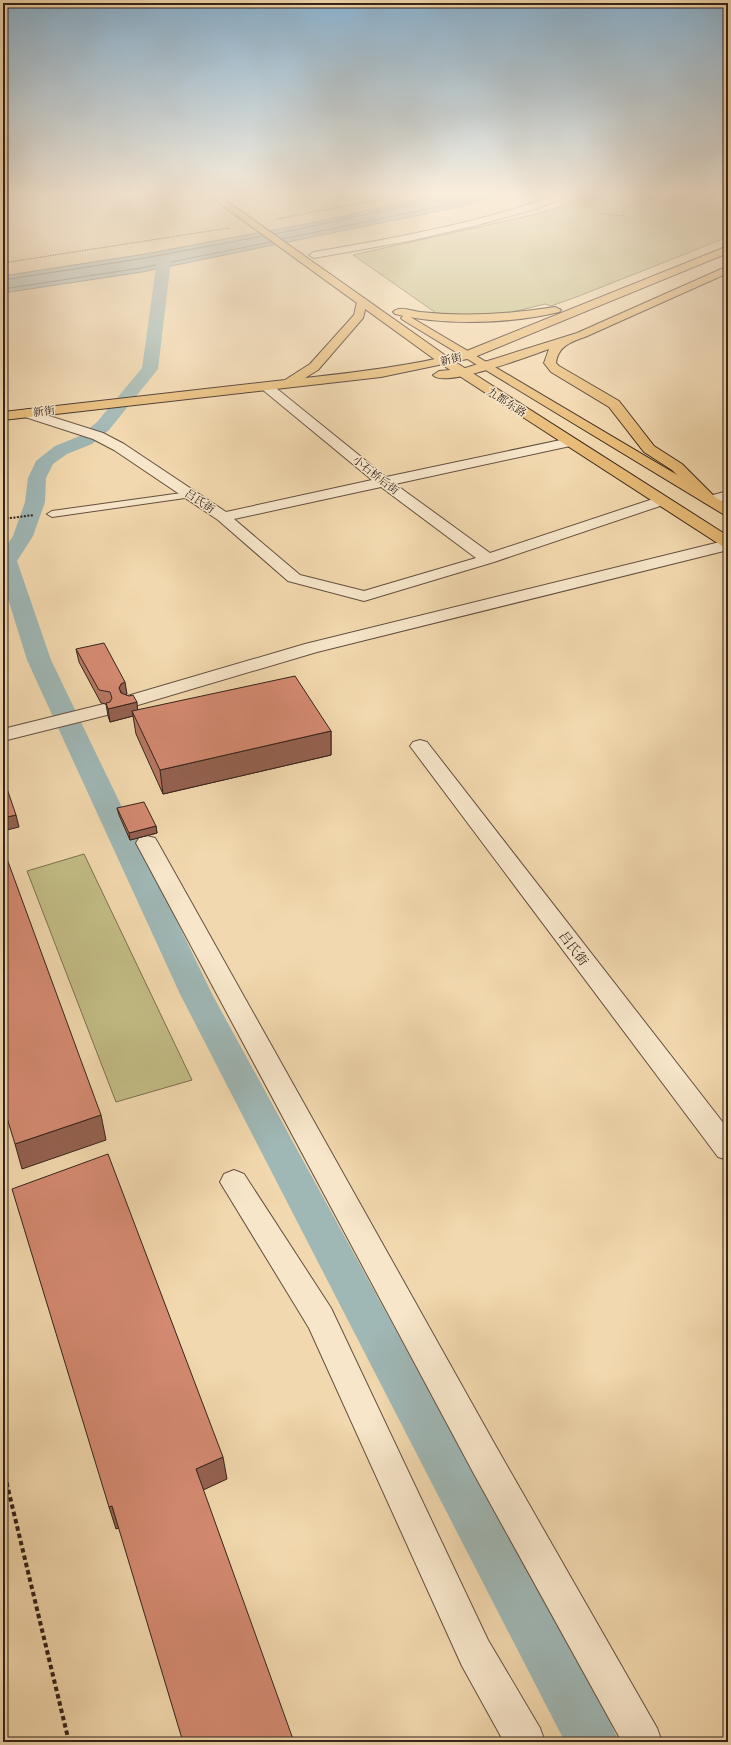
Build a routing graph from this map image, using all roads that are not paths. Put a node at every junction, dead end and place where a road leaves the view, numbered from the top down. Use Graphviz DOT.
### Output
graph roads {
  1 [pos="325,276"];
  2 [pos="345,276"];
  3 [pos="660,276"];
  4 [pos="712,276"];
  5 [pos="353,282"];
  6 [pos="362,302"];
  7 [pos="594,303"];
  8 [pos="564,341"];
  9 [pos="468,355"];
  10 [pos="445,361"];
  11 [pos="488,365"];
  12 [pos="463,373"];
  13 [pos="275,388"];
  14 [pos="32,415"];
  15 [pos="3,416"];
  16 [pos="3,420"];
  17 [pos="570,442"];
  18 [pos="384,483"];
  19 [pos="190,495"];
  20 [pos="728,495"];
  21 [pos="710,500"];
  22 [pos="661,501"];
  23 [pos="728,511"];
  24 [pos="52,514"];
  25 [pos="223,517"];
  26 [pos="728,544"];
  27 [pos="488,559"];
  28 [pos="131,701"];
  29 [pos="104,710"];
  30 [pos="5,735"];
  31 [pos="420,746"];
  32 [pos="147,843"];
  33 [pos="728,1149"];
  34 [pos="234,1182"];
  35 [pos="526,1742"];
  36 [pos="643,1742"];
  1 -- 6 [label="main road, 九都东路"];
  2 -- 5 [label="main road"];
  3 -- 7 [label="main road, 新街"];
  4 -- 8 [label="main road, 新街"];
  6 -- 10 [label="main road, 九都东路"];
  6 -- 13 [label="main road"];
  7 -- 9 [label="main road, 新街"];
  7 -- 9 [label="main road, 九都东路"];
  8 -- 11 [label="main road, 新街"];
  8 -- 21 [label="main road"];
  9 -- 10 [label="main road, 新街"];
  9 -- 11 [label="main road, 九都东路"];
  10 -- 12 [label="main road, 九都东路"];
  10 -- 13 [label="main road, 新街"];
  11 -- 12 [label="main road, 新街"];
  11 -- 21 [label="main road, 九都东路"];
  12 -- 13 [label="main road, 新街"];
  12 -- 17 [label="main road, 九都东路"];
  13 -- 14 [label="main road, 新街"];
  13 -- 18 [label="street, 小石桥后街"];
  14 -- 15 [label="main road, 新街"];
  14 -- 16 [label="main road"];
  14 -- 19 [label="street, 吕氏街"];
  17 -- 18 [label="street"];
  17 -- 22 [label="main road, 九都东路"];
  18 -- 25 [label="street"];
  18 -- 27 [label="street, 小石桥后街"];
  19 -- 24 [label="lane"];
  19 -- 25 [label="street, 吕氏街"];
  20 -- 21 [label="street"];
  21 -- 23 [label="main road, 九都东路"];
  22 -- 26 [label="main road, 九都东路"];
  22 -- 27 [label="street"];
  25 -- 27 [label="street, 吕氏街"];
  26 -- 28 [label="street"];
  29 -- 30 [label="street"];
  31 -- 33 [label="street, 吕氏街"];
  32 -- 36 [label="street"];
  34 -- 35 [label="street"];
}
